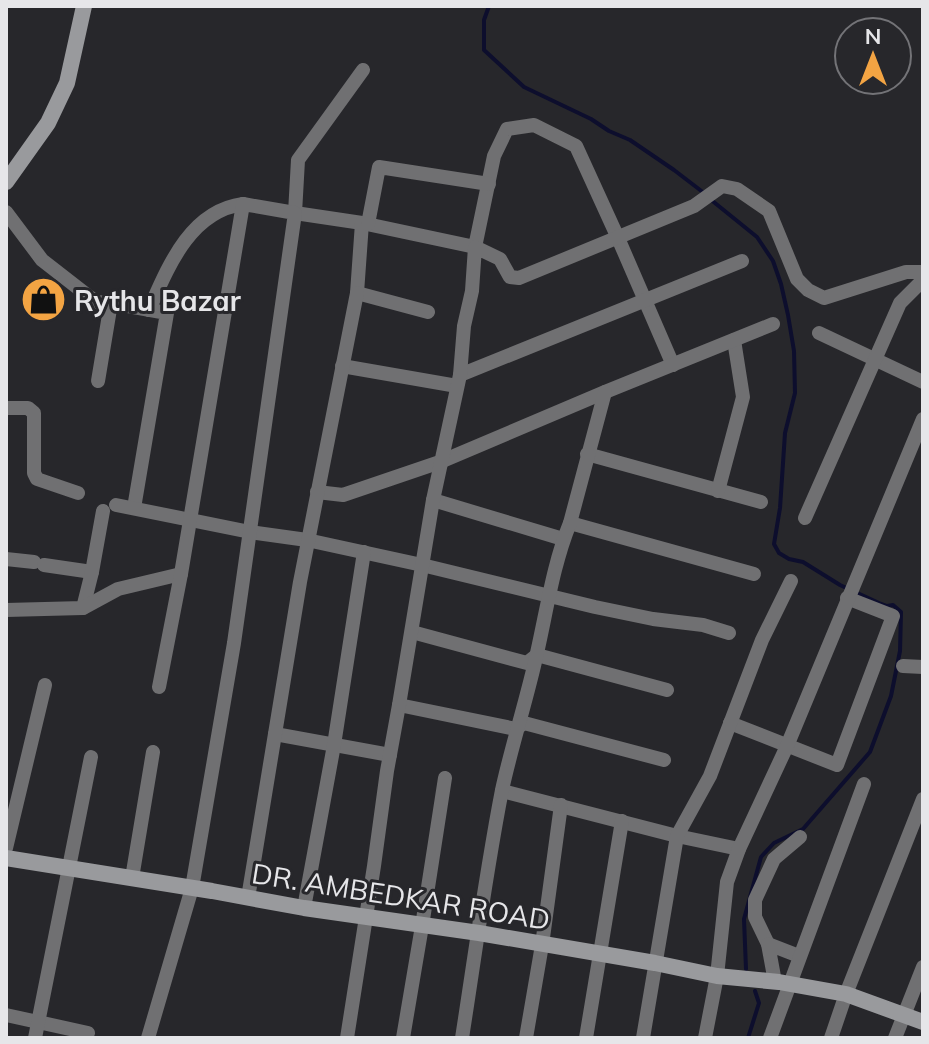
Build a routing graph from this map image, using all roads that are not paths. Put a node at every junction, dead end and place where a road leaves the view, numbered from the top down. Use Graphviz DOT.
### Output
graph roads {
  1 [pos="84,6"];
  2 [pos="363,70"];
  3 [pos="6,182"];
  4 [pos="489,184"];
  5 [pos="243,204"];
  6 [pos="6,212"];
  7 [pos="295,213"];
  8 [pos="365,223"];
  9 [pos="618,238"];
  10 [pos="475,247"];
  11 [pos="742,261"];
  12 [pos="923,272"];
  13 [pos="923,280"];
  14 [pos="357,293"];
  15 [pos="644,300"];
  16 [pos="111,303"];
  17 [pos="149,310"];
  18 [pos="428,312"];
  19 [pos="773,324"];
  20 [pos="819,333"];
  21 [pos="734,340"];
  22 [pos="876,360"];
  23 [pos="673,365"];
  24 [pos="342,366"];
  25 [pos="98,381"];
  26 [pos="458,381"];
  27 [pos="923,382"];
  28 [pos="605,392"];
  29 [pos="6,408"];
  30 [pos="923,419"];
  31 [pos="587,454"];
  32 [pos="440,462"];
  33 [pos="718,491"];
  34 [pos="317,492"];
  35 [pos="78,493"];
  36 [pos="433,500"];
  37 [pos="761,502"];
  38 [pos="134,508"];
  39 [pos="805,518"];
  40 [pos="190,519"];
  41 [pos="570,523"];
  42 [pos="250,532"];
  43 [pos="563,539"];
  44 [pos="307,540"];
  45 [pos="364,552"];
  46 [pos="6,559"];
  47 [pos="422,565"];
  48 [pos="92,572"];
  49 [pos="181,574"];
  50 [pos="754,574"];
  51 [pos="791,581"];
  52 [pos="850,593"];
  53 [pos="548,596"];
  54 [pos="83,608"];
  55 [pos="6,610"];
  56 [pos="412,632"];
  57 [pos="729,633"];
  58 [pos="537,655"];
  59 [pos="903,666"];
  60 [pos="923,667"];
  61 [pos="45,685"];
  62 [pos="159,687"];
  63 [pos="667,690"];
  64 [pos="399,705"];
  65 [pos="730,723"];
  66 [pos="516,729"];
  67 [pos="275,734"];
  68 [pos="334,745"];
  69 [pos="787,746"];
  70 [pos="153,752"];
  71 [pos="390,755"];
  72 [pos="91,757"];
  73 [pos="664,760"];
  74 [pos="445,778"];
  75 [pos="864,784"];
  76 [pos="502,791"];
  77 [pos="923,799"];
  78 [pos="561,805"];
  79 [pos="622,821"];
  80 [pos="677,836"];
  81 [pos="800,837"];
  82 [pos="6,848"];
  83 [pos="739,849"];
  84 [pos="6,858"];
  85 [pos="70,867"];
  86 [pos="132,878"];
  87 [pos="192,888"];
  88 [pos="248,898"];
  89 [pos="304,908"];
  90 [pos="365,917"];
  91 [pos="422,926"];
  92 [pos="479,933"];
  93 [pos="768,944"];
  94 [pos="542,945"];
  95 [pos="600,955"];
  96 [pos="799,956"];
  97 [pos="655,963"];
  98 [pos="923,967"];
  99 [pos="717,976"];
  100 [pos="782,983"];
  101 [pos="846,994"];
  102 [pos="6,1015"];
  103 [pos="905,1015"];
  104 [pos="923,1022"];
  105 [pos="39,1023"];
  106 [pos="88,1033"];
  107 [pos="35,1038"];
  108 [pos="148,1038"];
  109 [pos="347,1038"];
  110 [pos="403,1038"];
  111 [pos="462,1038"];
  112 [pos="526,1038"];
  113 [pos="586,1038"];
  114 [pos="643,1038"];
  115 [pos="705,1038"];
  116 [pos="770,1038"];
  117 [pos="831,1038"];
  118 [pos="895,1038"];
  1 -- 3 [label="street"];
  2 -- 7 [label="street"];
  4 -- 8 [label="street"];
  4 -- 9 [label="street"];
  4 -- 10 [label="street"];
  5 -- 7 [label="street"];
  5 -- 17 [label="street"];
  5 -- 40 [label="street"];
  6 -- 16 [label="street"];
  7 -- 8 [label="street"];
  7 -- 42 [label="street"];
  8 -- 10 [label="street"];
  8 -- 14 [label="street"];
  9 -- 10 [label="street"];
  9 -- 12 [label="street"];
  9 -- 15 [label="street"];
  10 -- 26 [label="street"];
  11 -- 15 [label="street"];
  13 -- 22 [label="street"];
  14 -- 18 [label="street"];
  14 -- 24 [label="street"];
  15 -- 23 [label="street"];
  15 -- 26 [label="street"];
  16 -- 17 [label="street"];
  16 -- 25 [label="street"];
  17 -- 38 [label="street"];
  19 -- 21 [label="street"];
  20 -- 22 [label="street"];
  21 -- 23 [label="street"];
  21 -- 33 [label="street"];
  22 -- 27 [label="street"];
  22 -- 39 [label="street"];
  23 -- 28 [label="street"];
  24 -- 26 [label="street"];
  24 -- 34 [label="street"];
  26 -- 32 [label="street"];
  28 -- 31 [label="street"];
  28 -- 32 [label="street"];
  29 -- 35 [label="street"];
  30 -- 52 [label="street"];
  31 -- 33 [label="street"];
  31 -- 41 [label="street"];
  32 -- 34 [label="street"];
  32 -- 36 [label="street"];
  33 -- 37 [label="street"];
  34 -- 44 [label="street"];
  36 -- 43 [label="street"];
  36 -- 47 [label="street"];
  38 -- 40 [label="street"];
  38 -- 48 [label="street"];
  40 -- 42 [label="street"];
  40 -- 49 [label="street"];
  41 -- 43 [label="street"];
  41 -- 50 [label="street"];
  42 -- 44 [label="street"];
  42 -- 87 [label="street"];
  43 -- 53 [label="street"];
  44 -- 45 [label="street"];
  44 -- 67 [label="street"];
  45 -- 47 [label="street"];
  45 -- 68 [label="street"];
  46 -- 48 [label="street"];
  47 -- 53 [label="street"];
  47 -- 56 [label="street"];
  48 -- 54 [label="street"];
  49 -- 54 [label="street"];
  49 -- 62 [label="street"];
  51 -- 65 [label="street"];
  52 -- 69 [label="street"];
  52 -- 69 [label="street"];
  53 -- 57 [label="street"];
  53 -- 58 [label="street"];
  54 -- 55 [label="street"];
  56 -- 58 [label="street"];
  56 -- 64 [label="street"];
  58 -- 63 [label="street"];
  58 -- 66 [label="street"];
  59 -- 60 [label="street"];
  61 -- 82 [label="street"];
  64 -- 66 [label="street"];
  64 -- 71 [label="street"];
  65 -- 69 [label="street"];
  65 -- 80 [label="street"];
  66 -- 73 [label="street"];
  66 -- 76 [label="street"];
  67 -- 68 [label="street"];
  67 -- 88 [label="street"];
  68 -- 71 [label="street"];
  68 -- 89 [label="street"];
  69 -- 83 [label="street"];
  70 -- 86 [label="street"];
  71 -- 90 [label="street"];
  72 -- 85 [label="street"];
  74 -- 91 [label="street"];
  75 -- 96 [label="street"];
  76 -- 78 [label="street"];
  76 -- 92 [label="street"];
  77 -- 101 [label="street"];
  78 -- 79 [label="street"];
  78 -- 94 [label="street"];
  79 -- 80 [label="street"];
  79 -- 95 [label="street"];
  80 -- 83 [label="street"];
  80 -- 97 [label="street"];
  81 -- 93 [label="street"];
  83 -- 99 [label="street"];
  84 -- 85 [label="street, DR. AMBEDKAR ROAD"];
  85 -- 86 [label="street, DR. AMBEDKAR ROAD"];
  85 -- 105 [label="street"];
  86 -- 87 [label="street, DR. AMBEDKAR ROAD"];
  87 -- 88 [label="street, DR. AMBEDKAR ROAD"];
  87 -- 108 [label="street"];
  88 -- 89 [label="street, DR. AMBEDKAR ROAD"];
  89 -- 90 [label="street, DR. AMBEDKAR ROAD"];
  90 -- 91 [label="street, DR. AMBEDKAR ROAD"];
  90 -- 109 [label="street"];
  91 -- 92 [label="street, DR. AMBEDKAR ROAD"];
  91 -- 110 [label="street"];
  92 -- 94 [label="street, DR. AMBEDKAR ROAD"];
  92 -- 111 [label="street"];
  93 -- 96 [label="street"];
  93 -- 100 [label="street"];
  94 -- 95 [label="street, DR. AMBEDKAR ROAD"];
  94 -- 112 [label="street"];
  95 -- 97 [label="street, DR. AMBEDKAR ROAD"];
  95 -- 113 [label="street"];
  96 -- 100 [label="street"];
  97 -- 99 [label="street, DR. AMBEDKAR ROAD"];
  97 -- 114 [label="street"];
  98 -- 103 [label="street"];
  99 -- 100 [label="street, DR. AMBEDKAR ROAD"];
  99 -- 115 [label="street"];
  100 -- 101 [label="street, DR. AMBEDKAR ROAD"];
  100 -- 116 [label="street"];
  101 -- 103 [label="street, DR. AMBEDKAR ROAD"];
  101 -- 117 [label="street"];
  102 -- 105 [label="street"];
  103 -- 104 [label="street, DR. AMBEDKAR ROAD"];
  103 -- 118 [label="street"];
  105 -- 106 [label="street"];
  105 -- 107 [label="street"];
}
